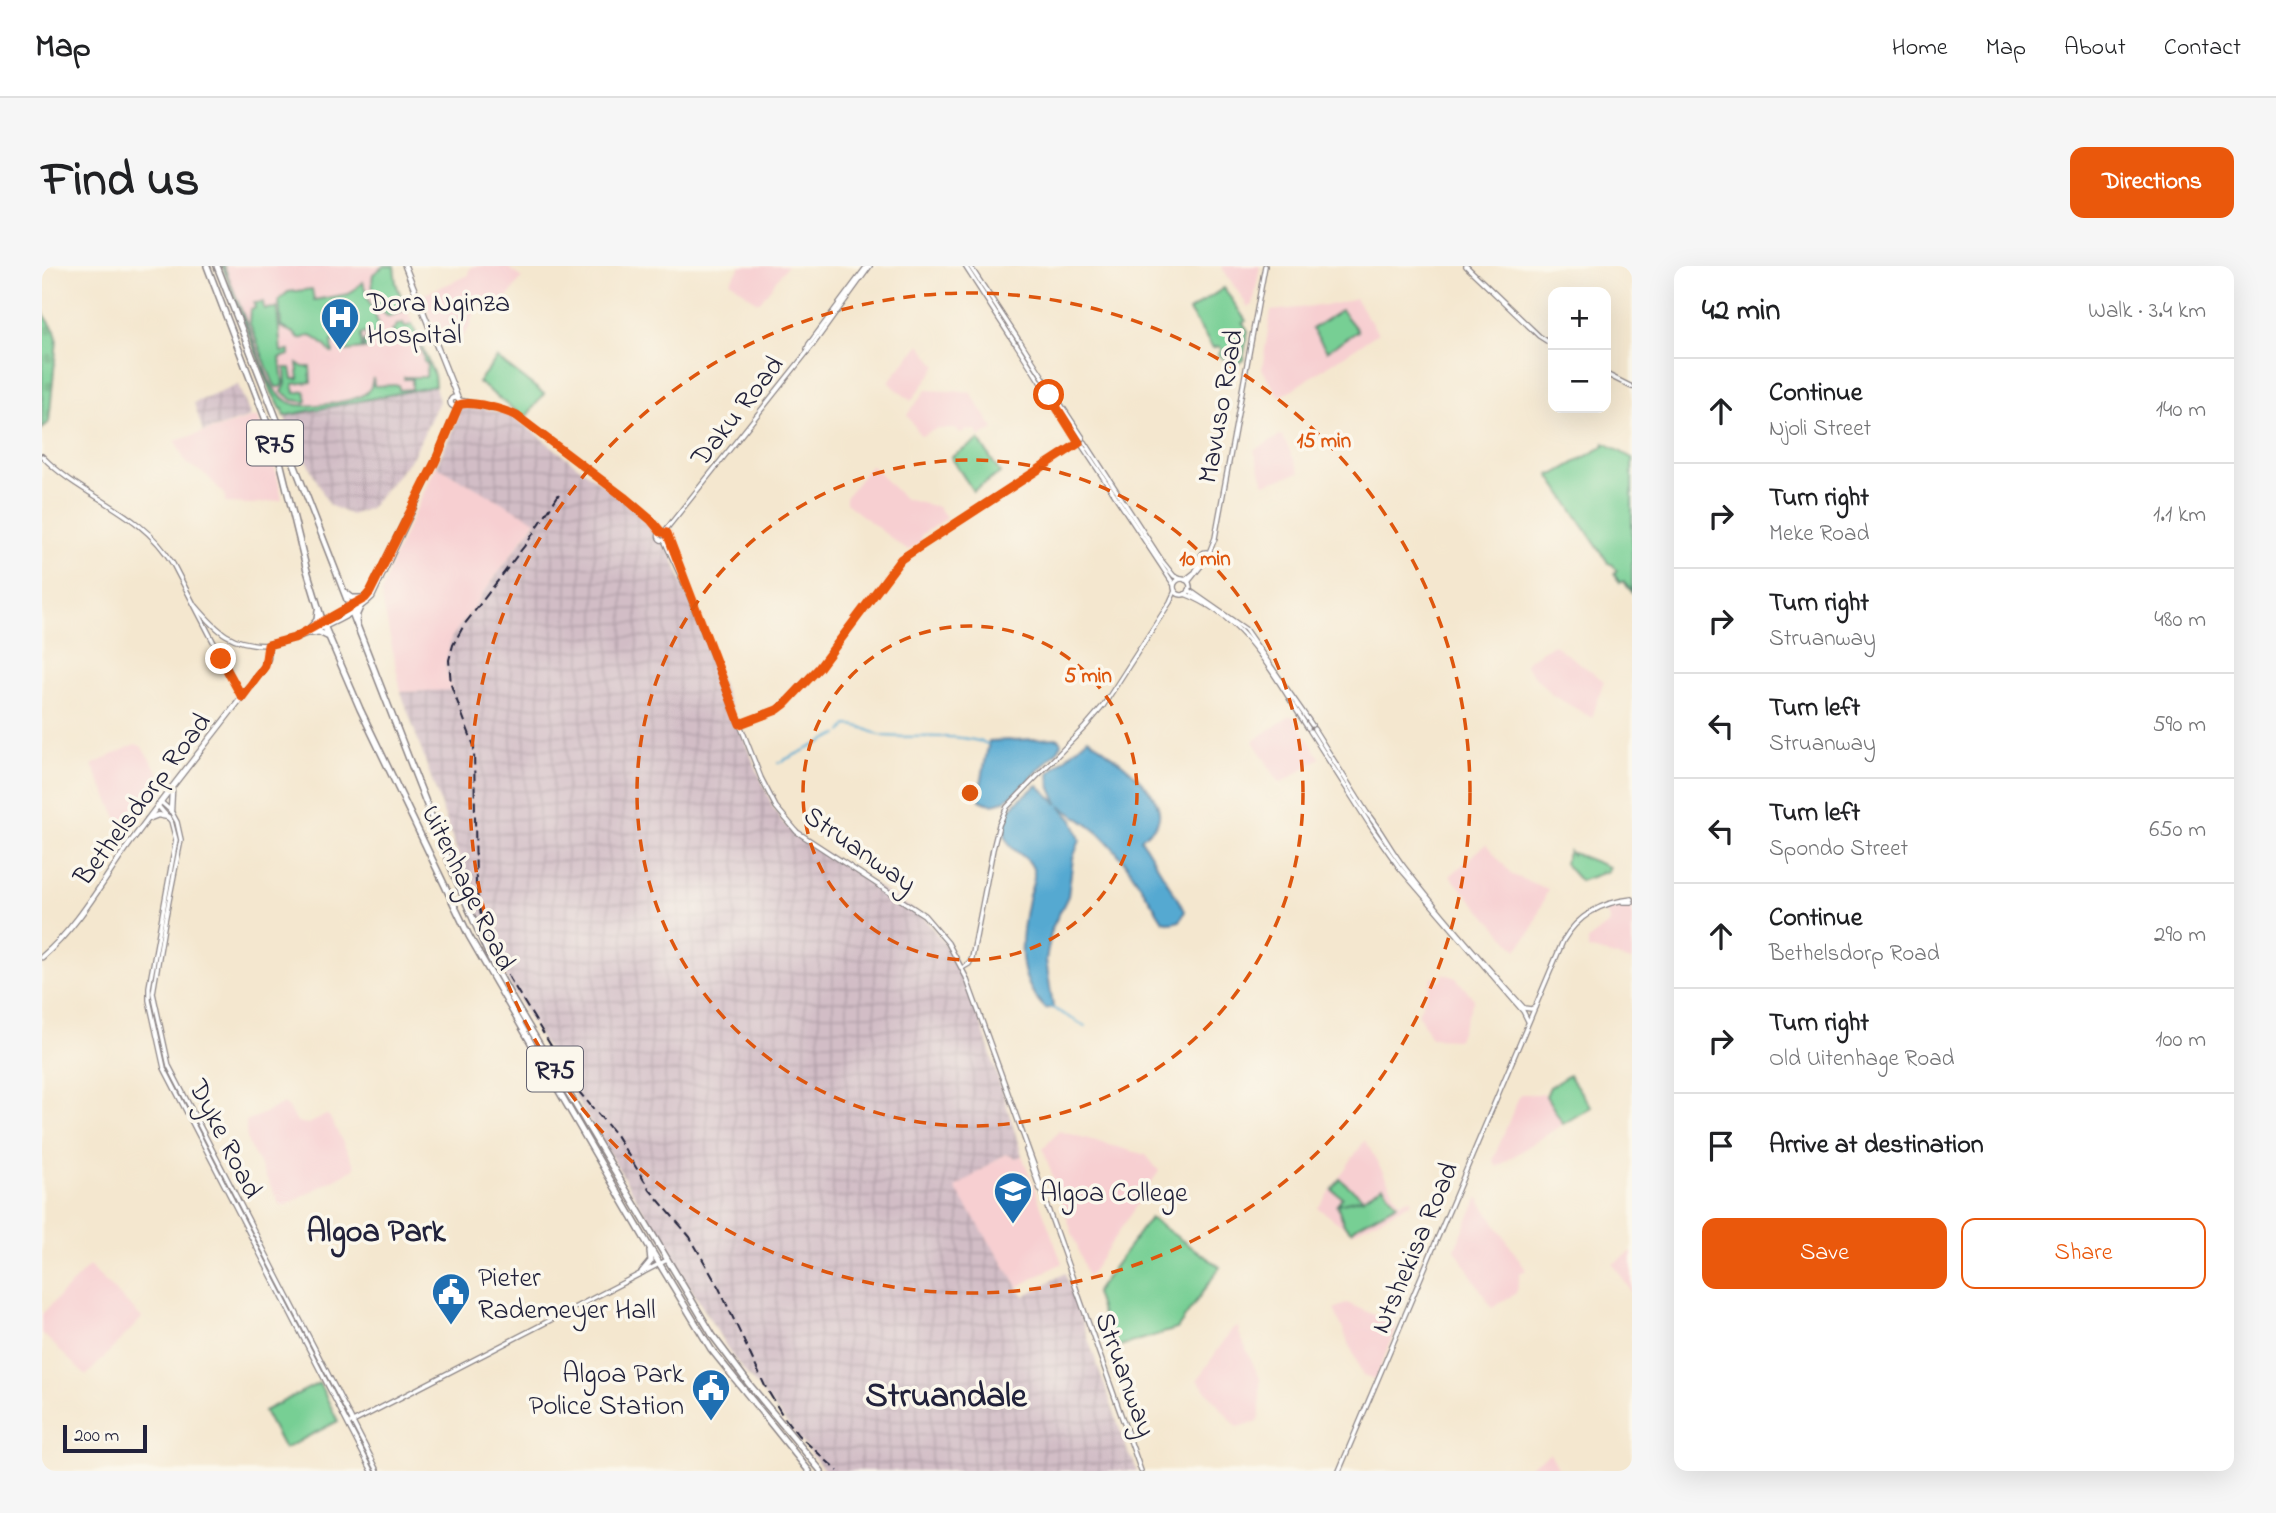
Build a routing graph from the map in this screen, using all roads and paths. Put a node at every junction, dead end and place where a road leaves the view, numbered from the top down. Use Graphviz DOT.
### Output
graph roads {
  1 [pos="207,266"];
  2 [pos="217,266"];
  3 [pos="405,266"];
  4 [pos="869,266"];
  5 [pos="968,266"];
  6 [pos="1265,266"];
  7 [pos="1466,266"];
  8 [pos="1548,342"];
  9 [pos="1611,376"];
  10 [pos="1632,387"];
  11 [pos="457,402"];
  12 [pos="1081,442"];
  13 [pos="42,456"];
  14 [pos="412,509"];
  15 [pos="657,526"];
  16 [pos="665,533"];
  17 [pos="1209,552"];
  18 [pos="1204,560"];
  19 [pos="1185,580"];
  20 [pos="1175,588"];
  21 [pos="343,591"];
  22 [pos="1185,593"];
  23 [pos="365,598"];
  24 [pos="190,599"];
  25 [pos="1170,602"];
  26 [pos="361,606"];
  27 [pos="350,609"];
  28 [pos="318,610"];
  29 [pos="323,624"];
  30 [pos="356,624"];
  31 [pos="311,630"];
  32 [pos="329,638"];
  33 [pos="268,645"];
  34 [pos="242,697"];
  35 [pos="740,724"];
  36 [pos="175,783"];
  37 [pos="160,804"];
  38 [pos="169,814"];
  39 [pos="147,820"];
  40 [pos="1375,828"];
  41 [pos="1416,884"];
  42 [pos="1632,901"];
  43 [pos="42,957"];
  44 [pos="962,968"];
  45 [pos="1536,1006"];
  46 [pos="1524,1008"];
  47 [pos="1532,1015"];
  48 [pos="1529,1023"];
  49 [pos="650,1248"];
  50 [pos="667,1260"];
  51 [pos="660,1263"];
  52 [pos="642,1272"];
  53 [pos="350,1423"];
  54 [pos="372,1471"];
  55 [pos="378,1471"];
  56 [pos="809,1471"];
  57 [pos="821,1471"];
  58 [pos="1141,1471"];
  59 [pos="1339,1471"];
  1 -- 28 [label="main road, Uitenhage Road / R75"];
  2 -- 21 [label="main road, Uitenhage Road / R75"];
  3 -- 11 [label="main road"];
  4 -- 16 [label="street, Daku Road"];
  5 -- 12 [label="street"];
  6 -- 17 [label="street, Mavuso Road"];
  7 -- 8 [label="street"];
  9 -- 10 [label="street"];
  11 -- 14 [label="main road"];
  11 -- 15 [label="street, Struanway"];
  12 -- 19 [label="street"];
  12 -- 20 [label="street"];
  12 -- 35 [label="street"];
  13 -- 24 [label="street"];
  14 -- 23 [label="main road"];
  14 -- 26 [label="main road"];
  15 -- 16 [label="street, Struanway"];
  15 -- 16 [label="street"];
  16 -- 35 [label="street, Struanway"];
  17 -- 18 [label="street, Mavuso Road"];
  17 -- 18 [label="street, Mavuso Road"];
  18 -- 19 [label="street, Mavuso Road"];
  19 -- 20 [label="street, Mavuso Road"];
  19 -- 22 [label="street"];
  20 -- 22 [label="street"];
  20 -- 25 [label="street"];
  21 -- 23 [label="main road"];
  21 -- 27 [label="main road, Uitenhage Road / R75"];
  22 -- 25 [label="street"];
  22 -- 40 [label="street"];
  23 -- 27 [label="main road"];
  24 -- 33 [label="street"];
  24 -- 34 [label="street"];
  25 -- 44 [label="street"];
  26 -- 27 [label="main road"];
  26 -- 30 [label="main road"];
  27 -- 29 [label="main road"];
  27 -- 30 [label="main road, Uitenhage Road / R75"];
  28 -- 29 [label="main road, Uitenhage Road / R75"];
  28 -- 31 [label="main road"];
  29 -- 31 [label="main road"];
  29 -- 32 [label="main road, Uitenhage Road / R75"];
  30 -- 50 [label="main road, Uitenhage Road / R75"];
  31 -- 32 [label="main road"];
  31 -- 33 [label="main road"];
  32 -- 49 [label="main road, Uitenhage Road / R75"];
  33 -- 34 [label="main road, Bethelsdorp Road"];
  34 -- 36 [label="main road, Bethelsdorp Road"];
  35 -- 44 [label="street, Struanway"];
  36 -- 37 [label="main road, Bethelsdorp Road"];
  36 -- 38 [label="main road"];
  37 -- 38 [label="street"];
  37 -- 39 [label="main road, Bethelsdorp Road"];
  38 -- 39 [label="main road"];
  38 -- 53 [label="street, Dyke Road"];
  39 -- 43 [label="main road, Bethelsdorp Road"];
  40 -- 41 [label="street"];
  40 -- 41 [label="street"];
  41 -- 46 [label="street"];
  41 -- 48 [label="street"];
  42 -- 45 [label="street, Ntshekisa Road"];
  44 -- 58 [label="street, Struanway"];
  45 -- 46 [label="street"];
  45 -- 47 [label="street, Ntshekisa Road"];
  46 -- 47 [label="street"];
  47 -- 48 [label="street, Ntshekisa Road"];
  48 -- 59 [label="street, Ntshekisa Road"];
  49 -- 51 [label="main road, Uitenhage Road / R75"];
  49 -- 52 [label="main road"];
  50 -- 51 [label="street"];
  50 -- 57 [label="main road, Uitenhage Road / R75"];
  51 -- 52 [label="street"];
  51 -- 56 [label="main road, Uitenhage Road / R75"];
  52 -- 53 [label="street"];
  53 -- 54 [label="street, Dyke Road"];
  53 -- 55 [label="street, Dyke Road"];
}
